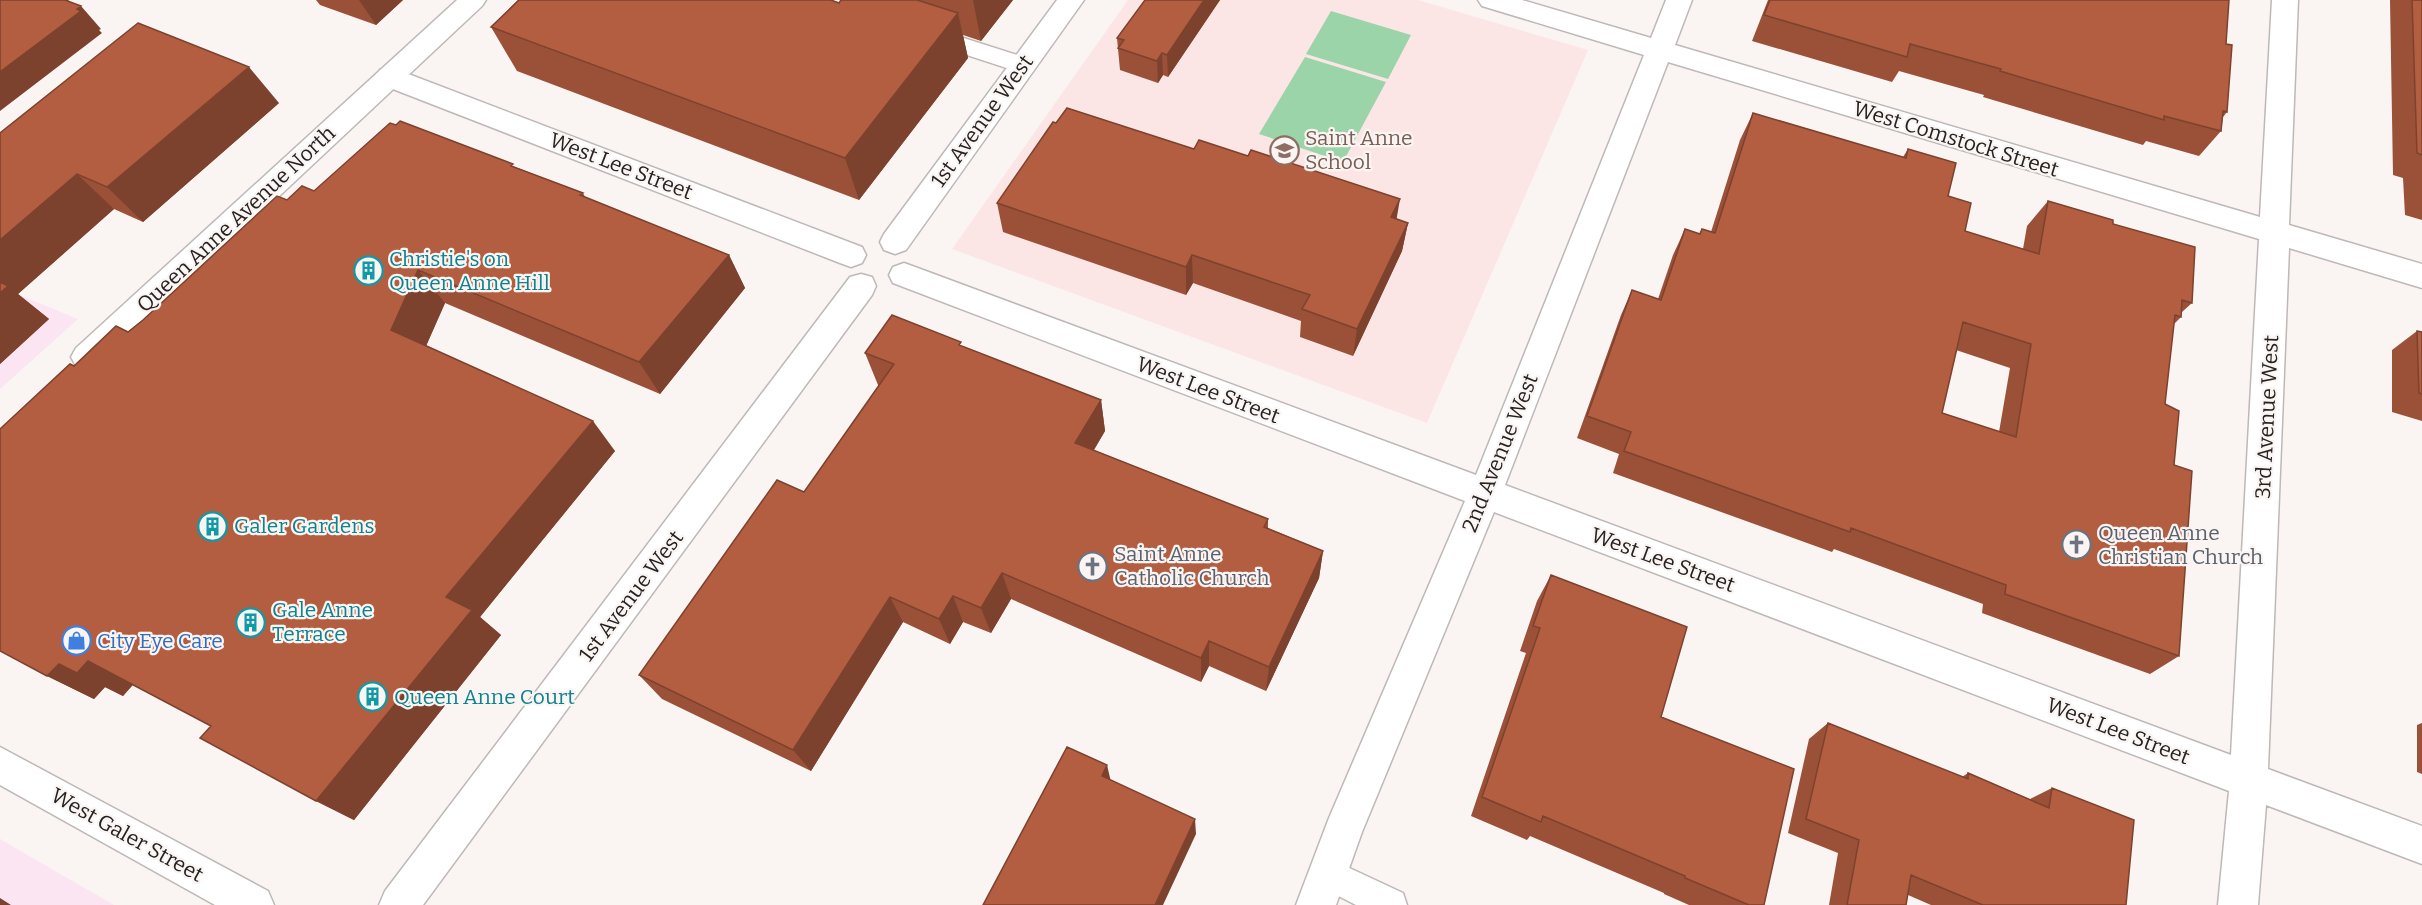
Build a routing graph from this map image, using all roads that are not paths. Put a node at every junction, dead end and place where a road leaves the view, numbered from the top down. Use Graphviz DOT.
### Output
graph roads {
  1 [pos="473,0"];
  2 [pos="1071,0"];
  3 [pos="1491,0"];
  4 [pos="1679,0"];
  5 [pos="2285,0"];
  6 [pos="908,28"];
  7 [pos="1659,50"];
  8 [pos="1022,65"];
  9 [pos="390,77"];
  10 [pos="2275,234"];
  11 [pos="895,242"];
  12 [pos="856,270"];
  13 [pos="904,275"];
  14 [pos="2422,276"];
  15 [pos="71,372"];
  16 [pos="1485,494"];
  17 [pos="0,765"];
  18 [pos="2249,780"];
  19 [pos="2422,845"];
  20 [pos="1328,874"];
  21 [pos="247,903"];
  22 [pos="399,905"];
  23 [pos="1316,905"];
  24 [pos="1391,905"];
  25 [pos="2238,905"];
  1 -- 9 [label="street, Queen Anne Avenue North"];
  2 -- 8 [label="street, 1st Avenue West"];
  3 -- 7 [label="street, West Comstock Street"];
  4 -- 7 [label="street, 2nd Avenue West"];
  5 -- 10 [label="street, 3rd Avenue West"];
  6 -- 8 [label="lane"];
  7 -- 10 [label="street, West Comstock Street"];
  7 -- 16 [label="street, 2nd Avenue West"];
  8 -- 11 [label="street, 1st Avenue West"];
  9 -- 12 [label="street, West Lee Street"];
  9 -- 15 [label="street, Queen Anne Avenue North"];
  10 -- 14 [label="street, West Comstock Street"];
  10 -- 18 [label="street, 3rd Avenue West"];
  11 -- 12 [label="street"];
  11 -- 13 [label="street"];
  12 -- 13 [label="street"];
  12 -- 22 [label="street, 1st Avenue West"];
  13 -- 16 [label="street, West Lee Street"];
  16 -- 18 [label="street, West Lee Street"];
  16 -- 20 [label="street, 2nd Avenue West"];
  17 -- 21 [label="street, West Galer Street"];
  18 -- 19 [label="street, West Lee Street"];
  18 -- 25 [label="street, 3rd Avenue West"];
  20 -- 23 [label="street, 2nd Avenue West"];
  20 -- 24 [label="lane"];
}
